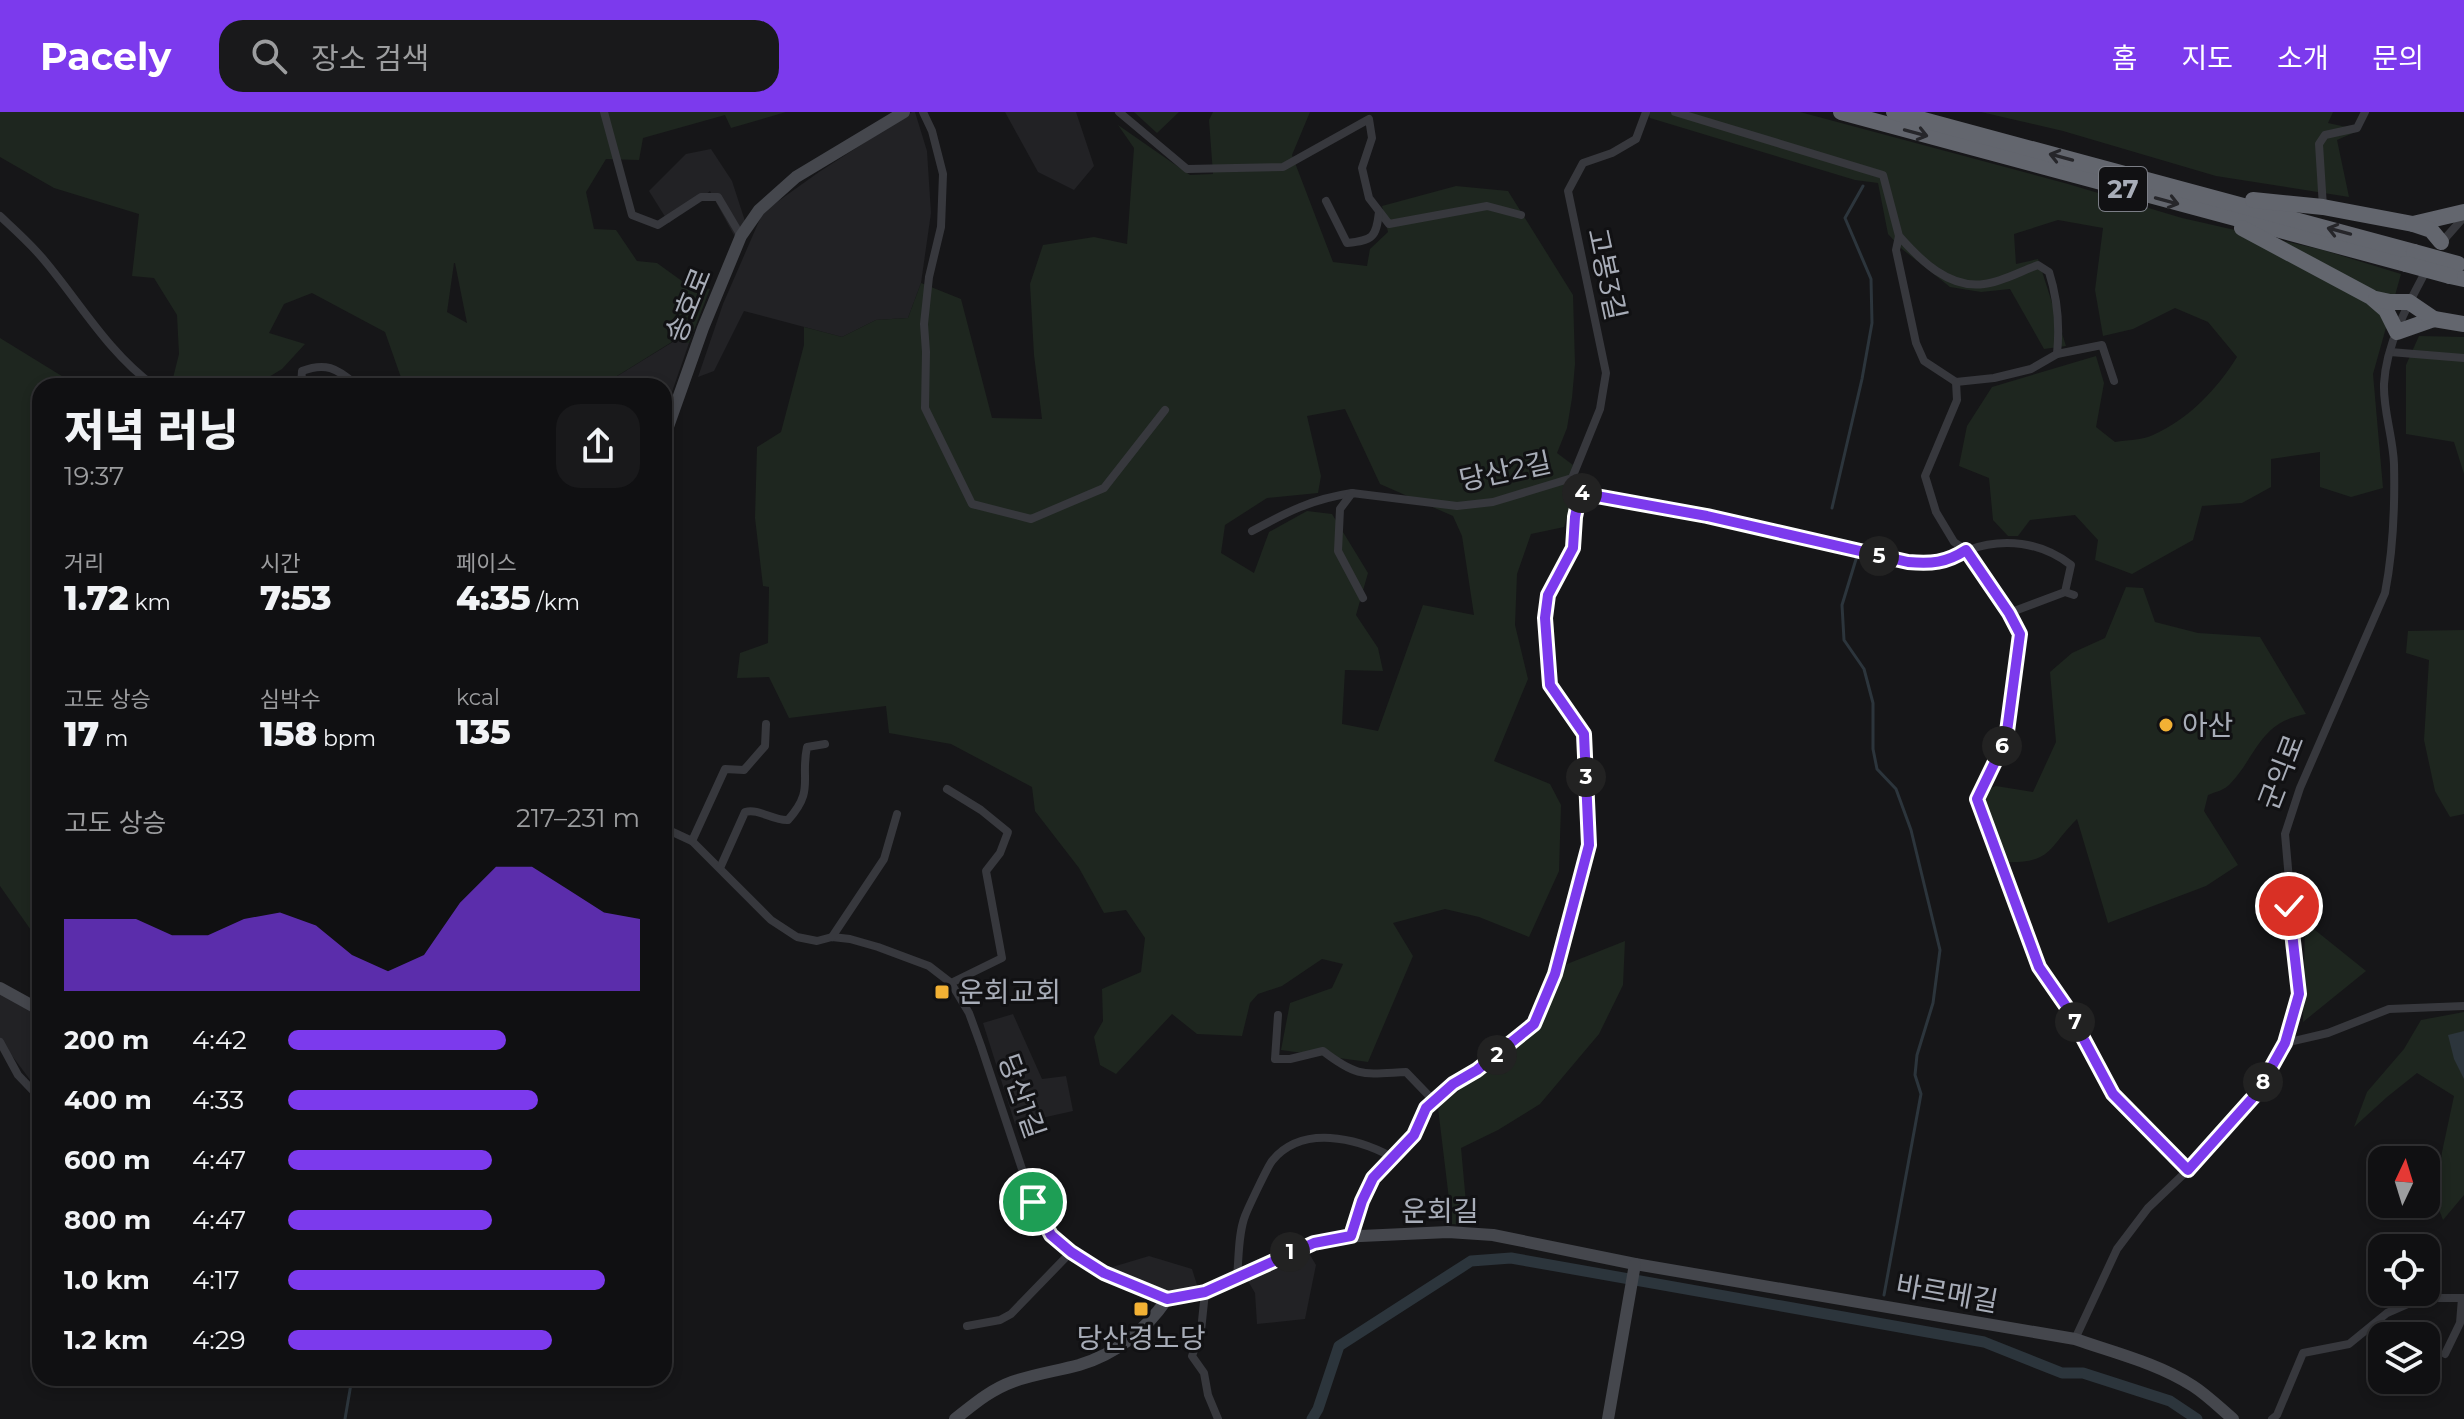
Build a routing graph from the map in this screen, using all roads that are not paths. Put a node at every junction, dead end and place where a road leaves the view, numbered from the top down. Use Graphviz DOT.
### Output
graph roads {
  1 [pos="604,112"];
  2 [pos="904,112"];
  3 [pos="923,112"];
  4 [pos="1119,112"];
  5 [pos="1646,112"];
  6 [pos="1675,112"];
  7 [pos="1841,112"];
  8 [pos="1894,112"];
  9 [pos="2365,112"];
  10 [pos="2206,196"];
  11 [pos="1326,201"];
  12 [pos="2323,207"];
  13 [pos="1379,211"];
  14 [pos="2216,214"];
  15 [pos="1521,215"];
  16 [pos="0,216"];
  17 [pos="2464,216"];
  18 [pos="2413,224"];
  19 [pos="741,236"];
  20 [pos="1899,236"];
  21 [pos="2441,242"];
  22 [pos="2410,258"];
  23 [pos="2459,271"];
  24 [pos="2371,297"];
  25 [pos="2409,302"];
  26 [pos="2434,319"];
  27 [pos="2464,324"];
  28 [pos="2397,332"];
  29 [pos="2390,352"];
  30 [pos="2057,354"];
  31 [pos="2464,358"];
  32 [pos="143,378"];
  33 [pos="302,378"];
  34 [pos="348,378"];
  35 [pos="2114,381"];
  36 [pos="1956,382"];
  37 [pos="1165,410"];
  38 [pos="672,415"];
  39 [pos="1572,478"];
  40 [pos="1352,493"];
  41 [pos="1580,493"];
  42 [pos="1252,531"];
  43 [pos="1966,550"];
  44 [pos="1363,598"];
  45 [pos="2009,613"];
  46 [pos="766,724"];
  47 [pos="825,744"];
  48 [pos="947,789"];
  49 [pos="897,814"];
  50 [pos="672,832"];
  51 [pos="692,841"];
  52 [pos="720,868"];
  53 [pos="832,937"];
  54 [pos="951,983"];
  55 [pos="0,988"];
  56 [pos="32,1006"];
  57 [pos="2464,1006"];
  58 [pos="1278,1015"];
  59 [pos="0,1042"];
  60 [pos="2285,1043"];
  61 [pos="32,1090"];
  62 [pos="1433,1100"];
  63 [pos="1392,1157"];
  64 [pos="2188,1170"];
  65 [pos="1351,1236"];
  66 [pos="1071,1252"];
  67 [pos="1634,1267"];
  68 [pos="1237,1277"];
  69 [pos="1205,1292"];
  70 [pos="2463,1298"];
  71 [pos="1167,1299"];
  72 [pos="967,1326"];
  73 [pos="2075,1339"];
  74 [pos="2445,1354"];
  75 [pos="955,1419"];
  76 [pos="1218,1419"];
  77 [pos="1608,1419"];
  78 [pos="2233,1419"];
  79 [pos="2272,1419"];
  1 -- 19 [label="street"];
  2 -- 19 [label="street, 송호로"];
  3 -- 37 [label="street"];
  4 -- 13 [label="street"];
  5 -- 39 [label="street, 고봉3길"];
  6 -- 20 [label="street"];
  7 -- 14 [label="highway, 27, one-way"];
  10 -- 8 [label="highway, 27, one-way"];
  9 -- 12 [label="street"];
  10 -- 12 [label="highway"];
  22 -- 10 [label="highway, 27, one-way"];
  11 -- 13 [label="street"];
  12 -- 18 [label="highway"];
  13 -- 15 [label="street"];
  14 -- 22 [label="highway, 27"];
  14 -- 24 [label="highway"];
  16 -- 32 [label="street"];
  17 -- 18 [label="highway"];
  17 -- 21 [label="street, 군익로"];
  18 -- 21 [label="highway"];
  19 -- 38 [label="street, 송호로"];
  20 -- 30 [label="street"];
  20 -- 36 [label="street"];
  21 -- 25 [label="street, 군익로"];
  22 -- 23 [label="highway, 27, bridge"];
  24 -- 25 [label="highway"];
  24 -- 28 [label="highway"];
  25 -- 26 [label="highway"];
  25 -- 28 [label="street, 군익로"];
  26 -- 27 [label="highway"];
  26 -- 28 [label="highway"];
  28 -- 29 [label="street, 군익로"];
  29 -- 31 [label="street"];
  29 -- 60 [label="street, 군익로"];
  30 -- 35 [label="street"];
  30 -- 36 [label="street"];
  33 -- 34 [label="street"];
  36 -- 43 [label="street"];
  39 -- 40 [label="street, 당산2길"];
  39 -- 41 [label="street, 당산2길"];
  40 -- 42 [label="street, 당산2길"];
  40 -- 44 [label="street"];
  41 -- 43 [label="street"];
  41 -- 62 [label="street, 당산2길"];
  43 -- 45 [label="street"];
  43 -- 45 [label="street"];
  45 -- 64 [label="street"];
  46 -- 51 [label="street"];
  47 -- 52 [label="street"];
  48 -- 54 [label="street"];
  49 -- 53 [label="street"];
  50 -- 51 [label="street, 당산1길"];
  51 -- 52 [label="street, 당산1길"];
  52 -- 53 [label="street, 당산1길"];
  53 -- 54 [label="street, 당산1길"];
  54 -- 66 [label="street, 당산1길"];
  55 -- 56 [label="street"];
  57 -- 60 [label="street"];
  58 -- 62 [label="street"];
  59 -- 61 [label="street"];
  60 -- 64 [label="street, 군익로"];
  62 -- 63 [label="street, 당산2길"];
  63 -- 65 [label="street, 당산2길"];
  63 -- 68 [label="street"];
  64 -- 73 [label="street, 군익로"];
  65 -- 67 [label="street, 운회길"];
  65 -- 68 [label="street, 운회길"];
  66 -- 71 [label="street, 당산1길"];
  66 -- 72 [label="street"];
  67 -- 73 [label="street, 바르메길"];
  67 -- 77 [label="street"];
  68 -- 69 [label="street, 운회길"];
  69 -- 71 [label="street, 운회길"];
  69 -- 76 [label="street"];
  70 -- 74 [label="street"];
  70 -- 79 [label="street"];
  71 -- 75 [label="street"];
  73 -- 78 [label="street, 바르메길"];
}
